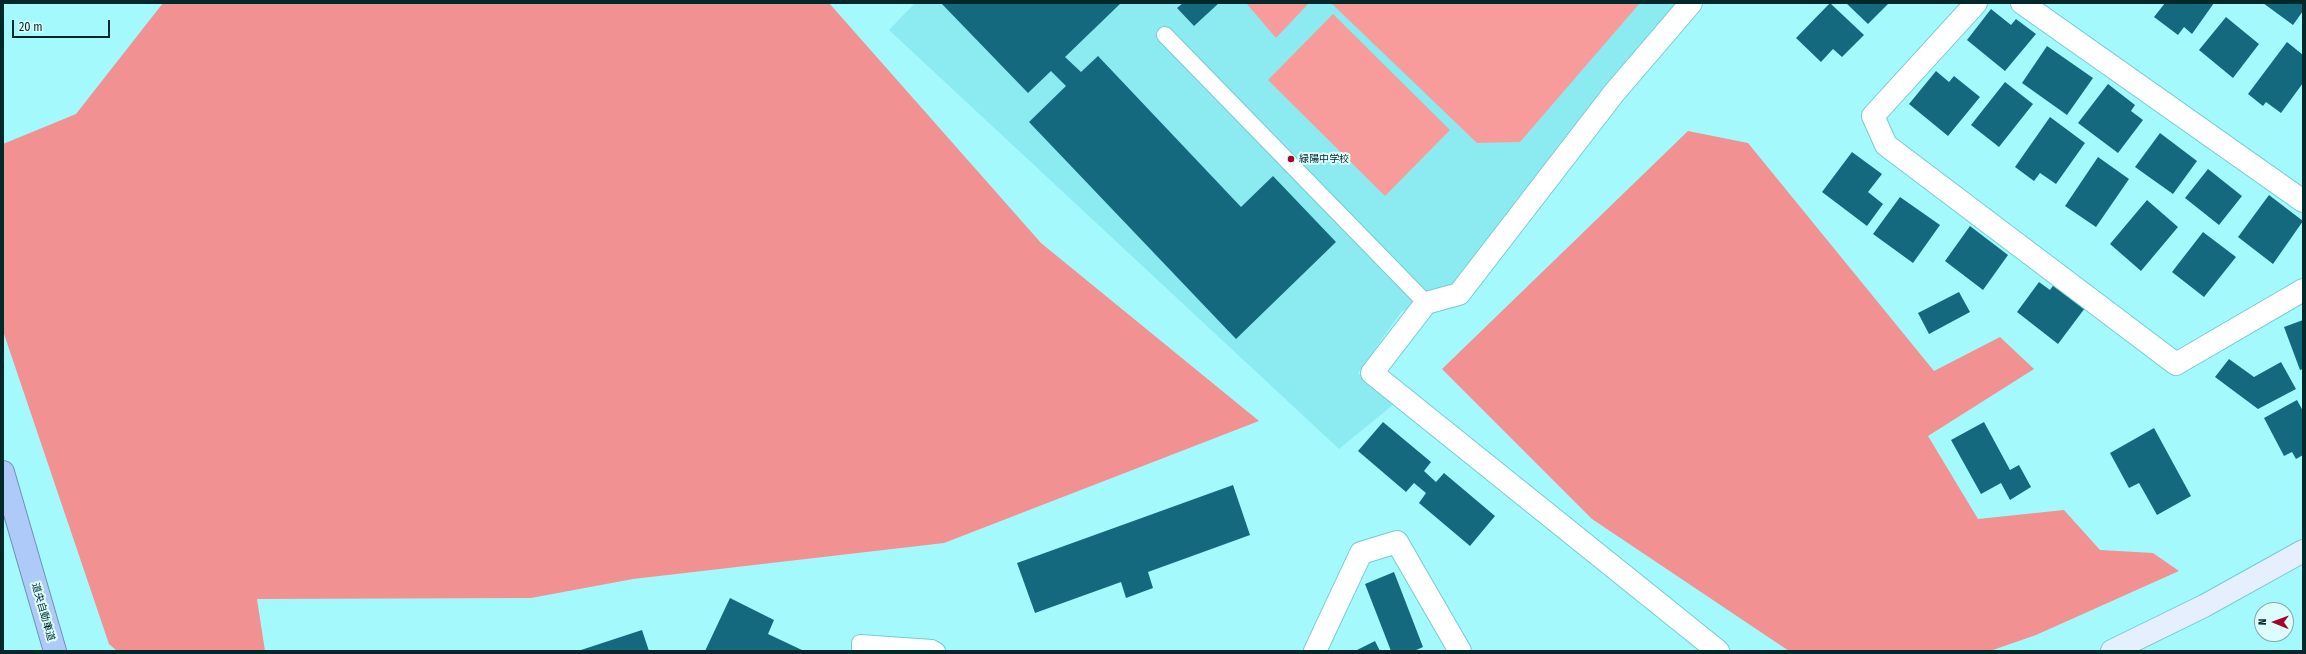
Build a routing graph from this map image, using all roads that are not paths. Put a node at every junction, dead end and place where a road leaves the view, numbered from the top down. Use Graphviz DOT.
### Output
graph roads {
  1 [pos="1691,3"];
  2 [pos="1976,3"];
  3 [pos="2022,3"];
  4 [pos="1165,35"];
  5 [pos="2303,201"];
  6 [pos="2303,290"];
  7 [pos="1426,303"];
  8 [pos="3,472"];
  9 [pos="3,504"];
  10 [pos="2303,551"];
  11 [pos="32,572"];
  12 [pos="55,651"];
  13 [pos="860,651"];
  14 [pos="937,651"];
  15 [pos="1315,651"];
  16 [pos="1460,651"];
  17 [pos="1718,651"];
  18 [pos="2112,651"];
  1 -- 7 [label="street"];
  2 -- 6 [label="street"];
  3 -- 5 [label="street"];
  4 -- 7 [label="lane"];
  7 -- 17 [label="street"];
  8 -- 11 [label="highway, 道央自動車道"];
  9 -- 11 [label="highway, 道央自動車道"];
  10 -- 18 [label="street"];
  11 -- 12 [label="highway, 道央自動車道"];
  13 -- 14 [label="lane"];
  15 -- 16 [label="street"];
}
